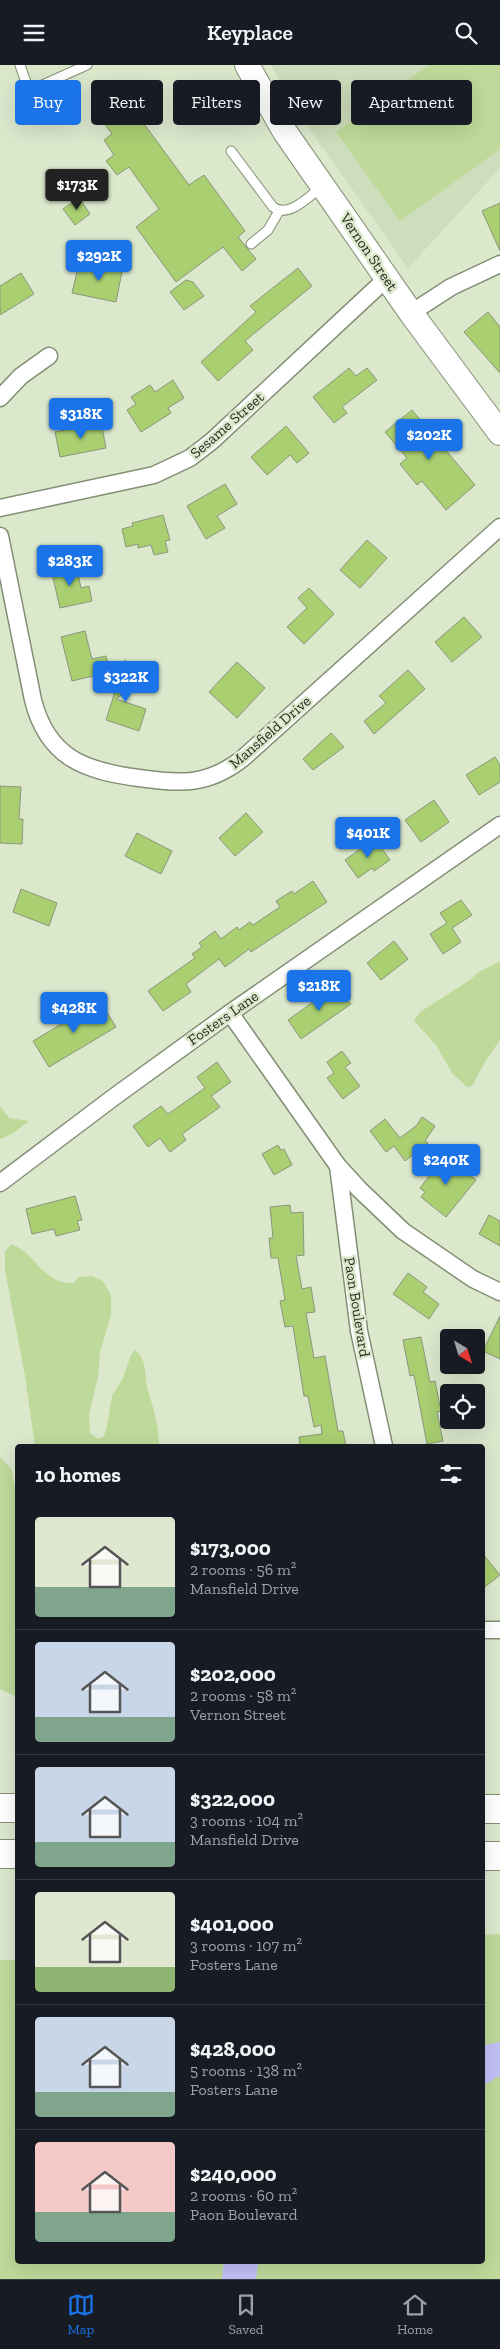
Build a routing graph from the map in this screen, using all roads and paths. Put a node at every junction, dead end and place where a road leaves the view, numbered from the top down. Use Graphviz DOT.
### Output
graph roads {
  1 [pos="20,65"];
  2 [pos="87,65"];
  3 [pos="247,65"];
  4 [pos="231,151"];
  5 [pos="323,186"];
  6 [pos="280,211"];
  7 [pos="251,245"];
  8 [pos="500,264"];
  9 [pos="387,278"];
  10 [pos="411,313"];
  11 [pos="49,356"];
  12 [pos="3,386"];
  13 [pos="500,433"];
  14 [pos="0,508"];
  15 [pos="500,527"];
  16 [pos="0,537"];
  17 [pos="500,825"];
  18 [pos="230,1013"];
  19 [pos="338,1166"];
  20 [pos="0,1183"];
  21 [pos="500,1292"];
  22 [pos="384,1444"];
  23 [pos="485,1630"];
  24 [pos="500,1630"];
  25 [pos="0,1808"];
  26 [pos="15,1808"];
  27 [pos="485,1809"];
  28 [pos="500,1809"];
  29 [pos="0,1854"];
  30 [pos="15,1854"];
  31 [pos="485,1856"];
  32 [pos="500,1856"];
  1 -- 2 [label="lane"];
  3 -- 5 [label="main road, Vernon Street"];
  4 -- 6 [label="lane"];
  5 -- 6 [label="lane"];
  5 -- 9 [label="main road, Vernon Street"];
  6 -- 7 [label="lane"];
  8 -- 10 [label="street"];
  9 -- 10 [label="main road, Vernon Street"];
  9 -- 14 [label="street, Sesame Street"];
  10 -- 13 [label="main road, Vernon Street"];
  11 -- 12 [label="street"];
  15 -- 16 [label="street, Mansfield Drive"];
  17 -- 18 [label="street, Fosters Lane"];
  18 -- 19 [label="street, Paon Boulevard"];
  18 -- 20 [label="street, Fosters Lane"];
  19 -- 21 [label="street, Paon Boulevard"];
  19 -- 22 [label="street, Paon Boulevard"];
  23 -- 24 [label="street"];
  25 -- 26 [label="highway"];
  27 -- 28 [label="highway"];
  29 -- 30 [label="highway"];
  31 -- 32 [label="highway"];
}
